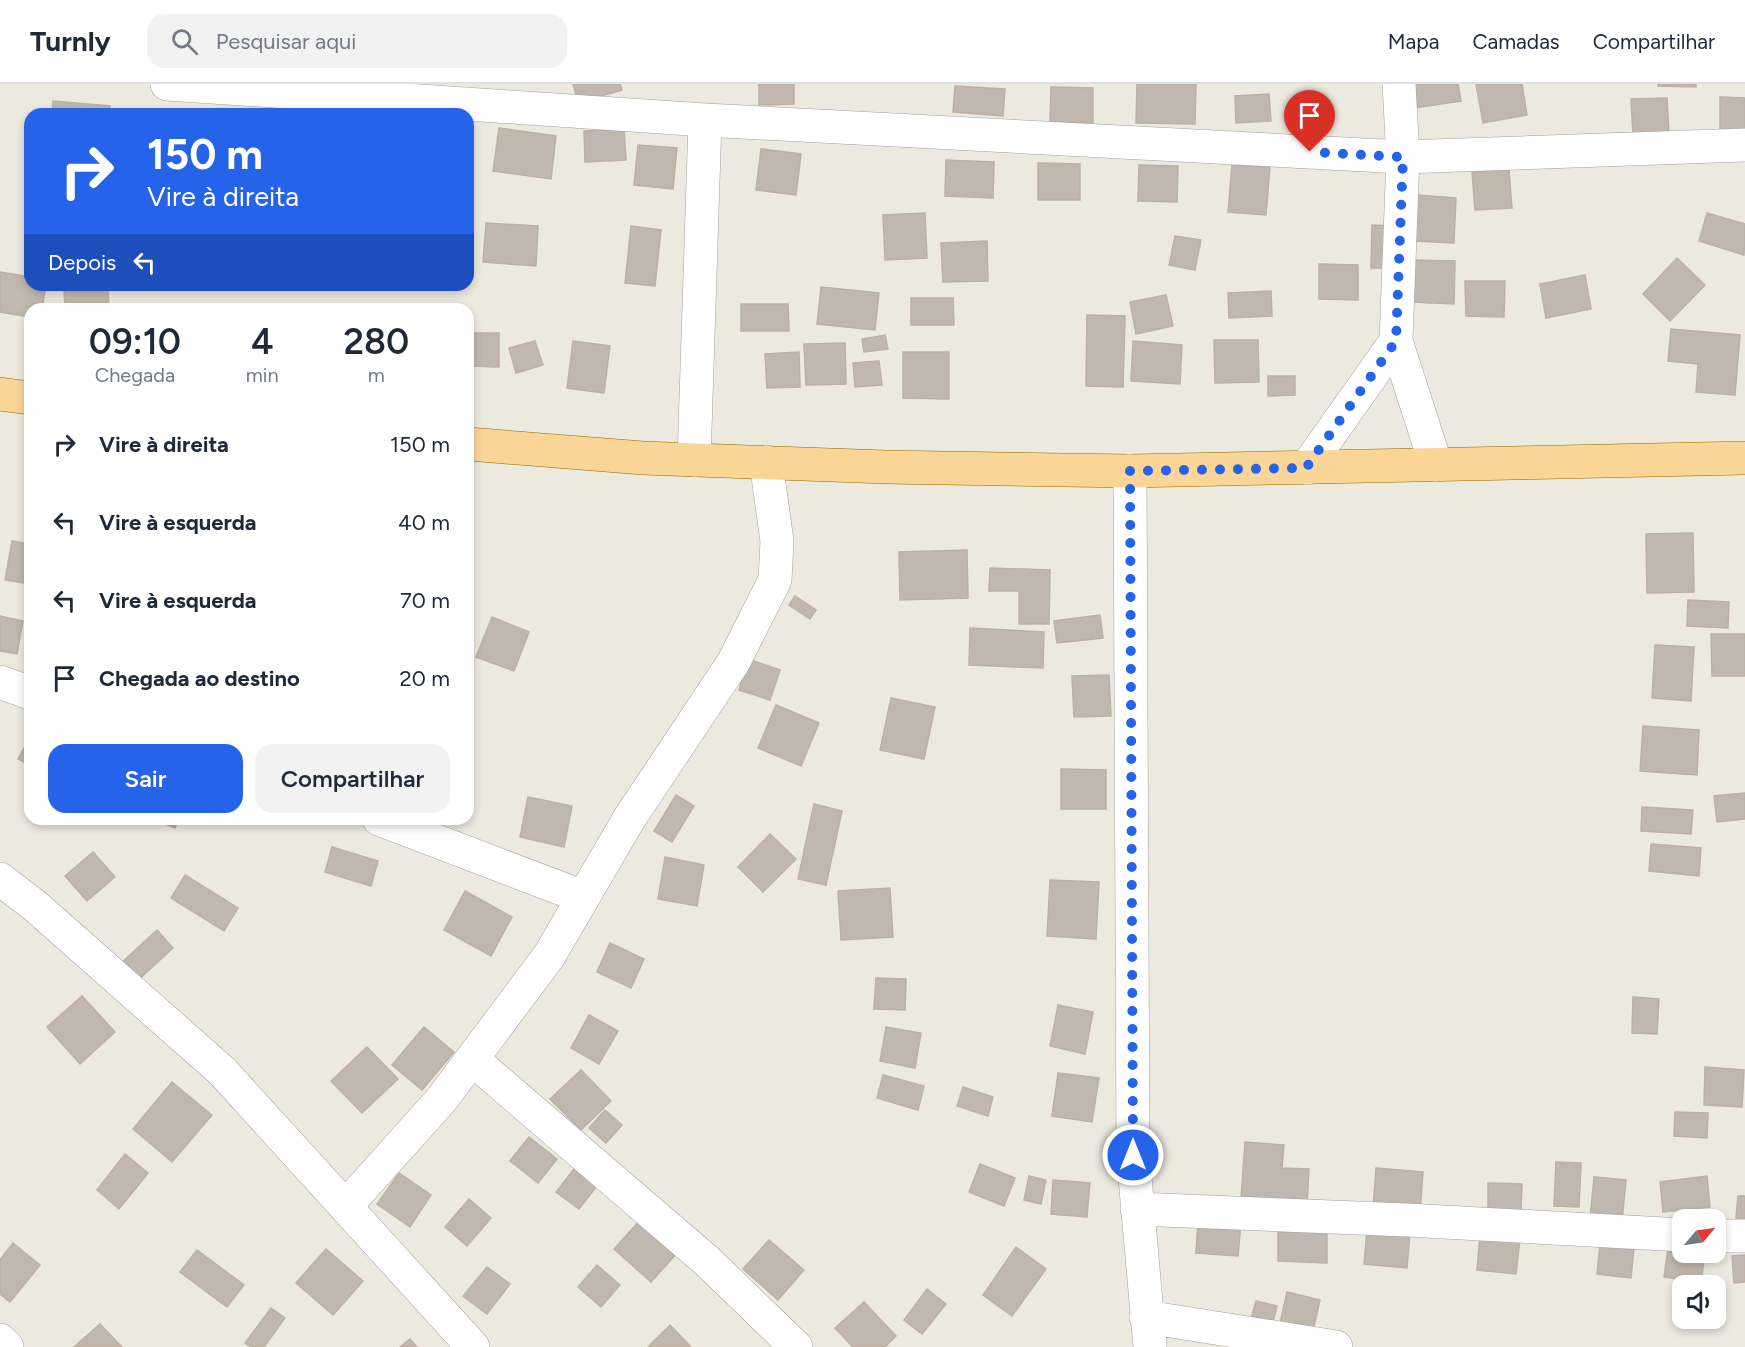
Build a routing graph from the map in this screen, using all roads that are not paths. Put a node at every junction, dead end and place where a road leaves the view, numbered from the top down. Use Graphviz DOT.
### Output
graph roads {
  1 [pos="167,84"];
  2 [pos="1399,84"];
  3 [pos="705,120"];
  4 [pos="1745,146"];
  5 [pos="1403,157"];
  6 [pos="1396,341"];
  7 [pos="0,394"];
  8 [pos="24,397"];
  9 [pos="474,444"];
  10 [pos="1745,458"];
  11 [pos="694,460"];
  12 [pos="766,462"];
  13 [pos="1436,465"];
  14 [pos="1306,468"];
  15 [pos="1130,471"];
  16 [pos="0,682"];
  17 [pos="24,691"];
  18 [pos="395,825"];
  19 [pos="0,879"];
  20 [pos="583,897"];
  21 [pos="472,1059"];
  22 [pos="346,1206"];
  23 [pos="1137,1209"];
  24 [pos="1672,1234"];
  25 [pos="1726,1236"];
  26 [pos="1745,1236"];
  27 [pos="1148,1332"];
  28 [pos="0,1340"];
  29 [pos="7,1347"];
  30 [pos="473,1347"];
  31 [pos="795,1347"];
  32 [pos="1336,1347"];
  1 -- 3 [label="street"];
  2 -- 5 [label="street"];
  3 -- 5 [label="street"];
  3 -- 11 [label="street"];
  4 -- 5 [label="street"];
  5 -- 6 [label="street"];
  6 -- 13 [label="street"];
  6 -- 14 [label="street"];
  7 -- 8 [label="main road"];
  9 -- 11 [label="main road"];
  10 -- 13 [label="main road"];
  11 -- 12 [label="main road"];
  12 -- 15 [label="main road"];
  12 -- 20 [label="street"];
  13 -- 14 [label="main road"];
  14 -- 15 [label="main road"];
  15 -- 23 [label="street"];
  16 -- 17 [label="street"];
  18 -- 20 [label="street"];
  19 -- 22 [label="street"];
  20 -- 21 [label="street"];
  21 -- 22 [label="street"];
  21 -- 31 [label="street"];
  22 -- 30 [label="street"];
  23 -- 24 [label="street"];
  23 -- 27 [label="street"];
  25 -- 26 [label="street"];
  27 -- 32 [label="street"];
  28 -- 29 [label="street"];
}
